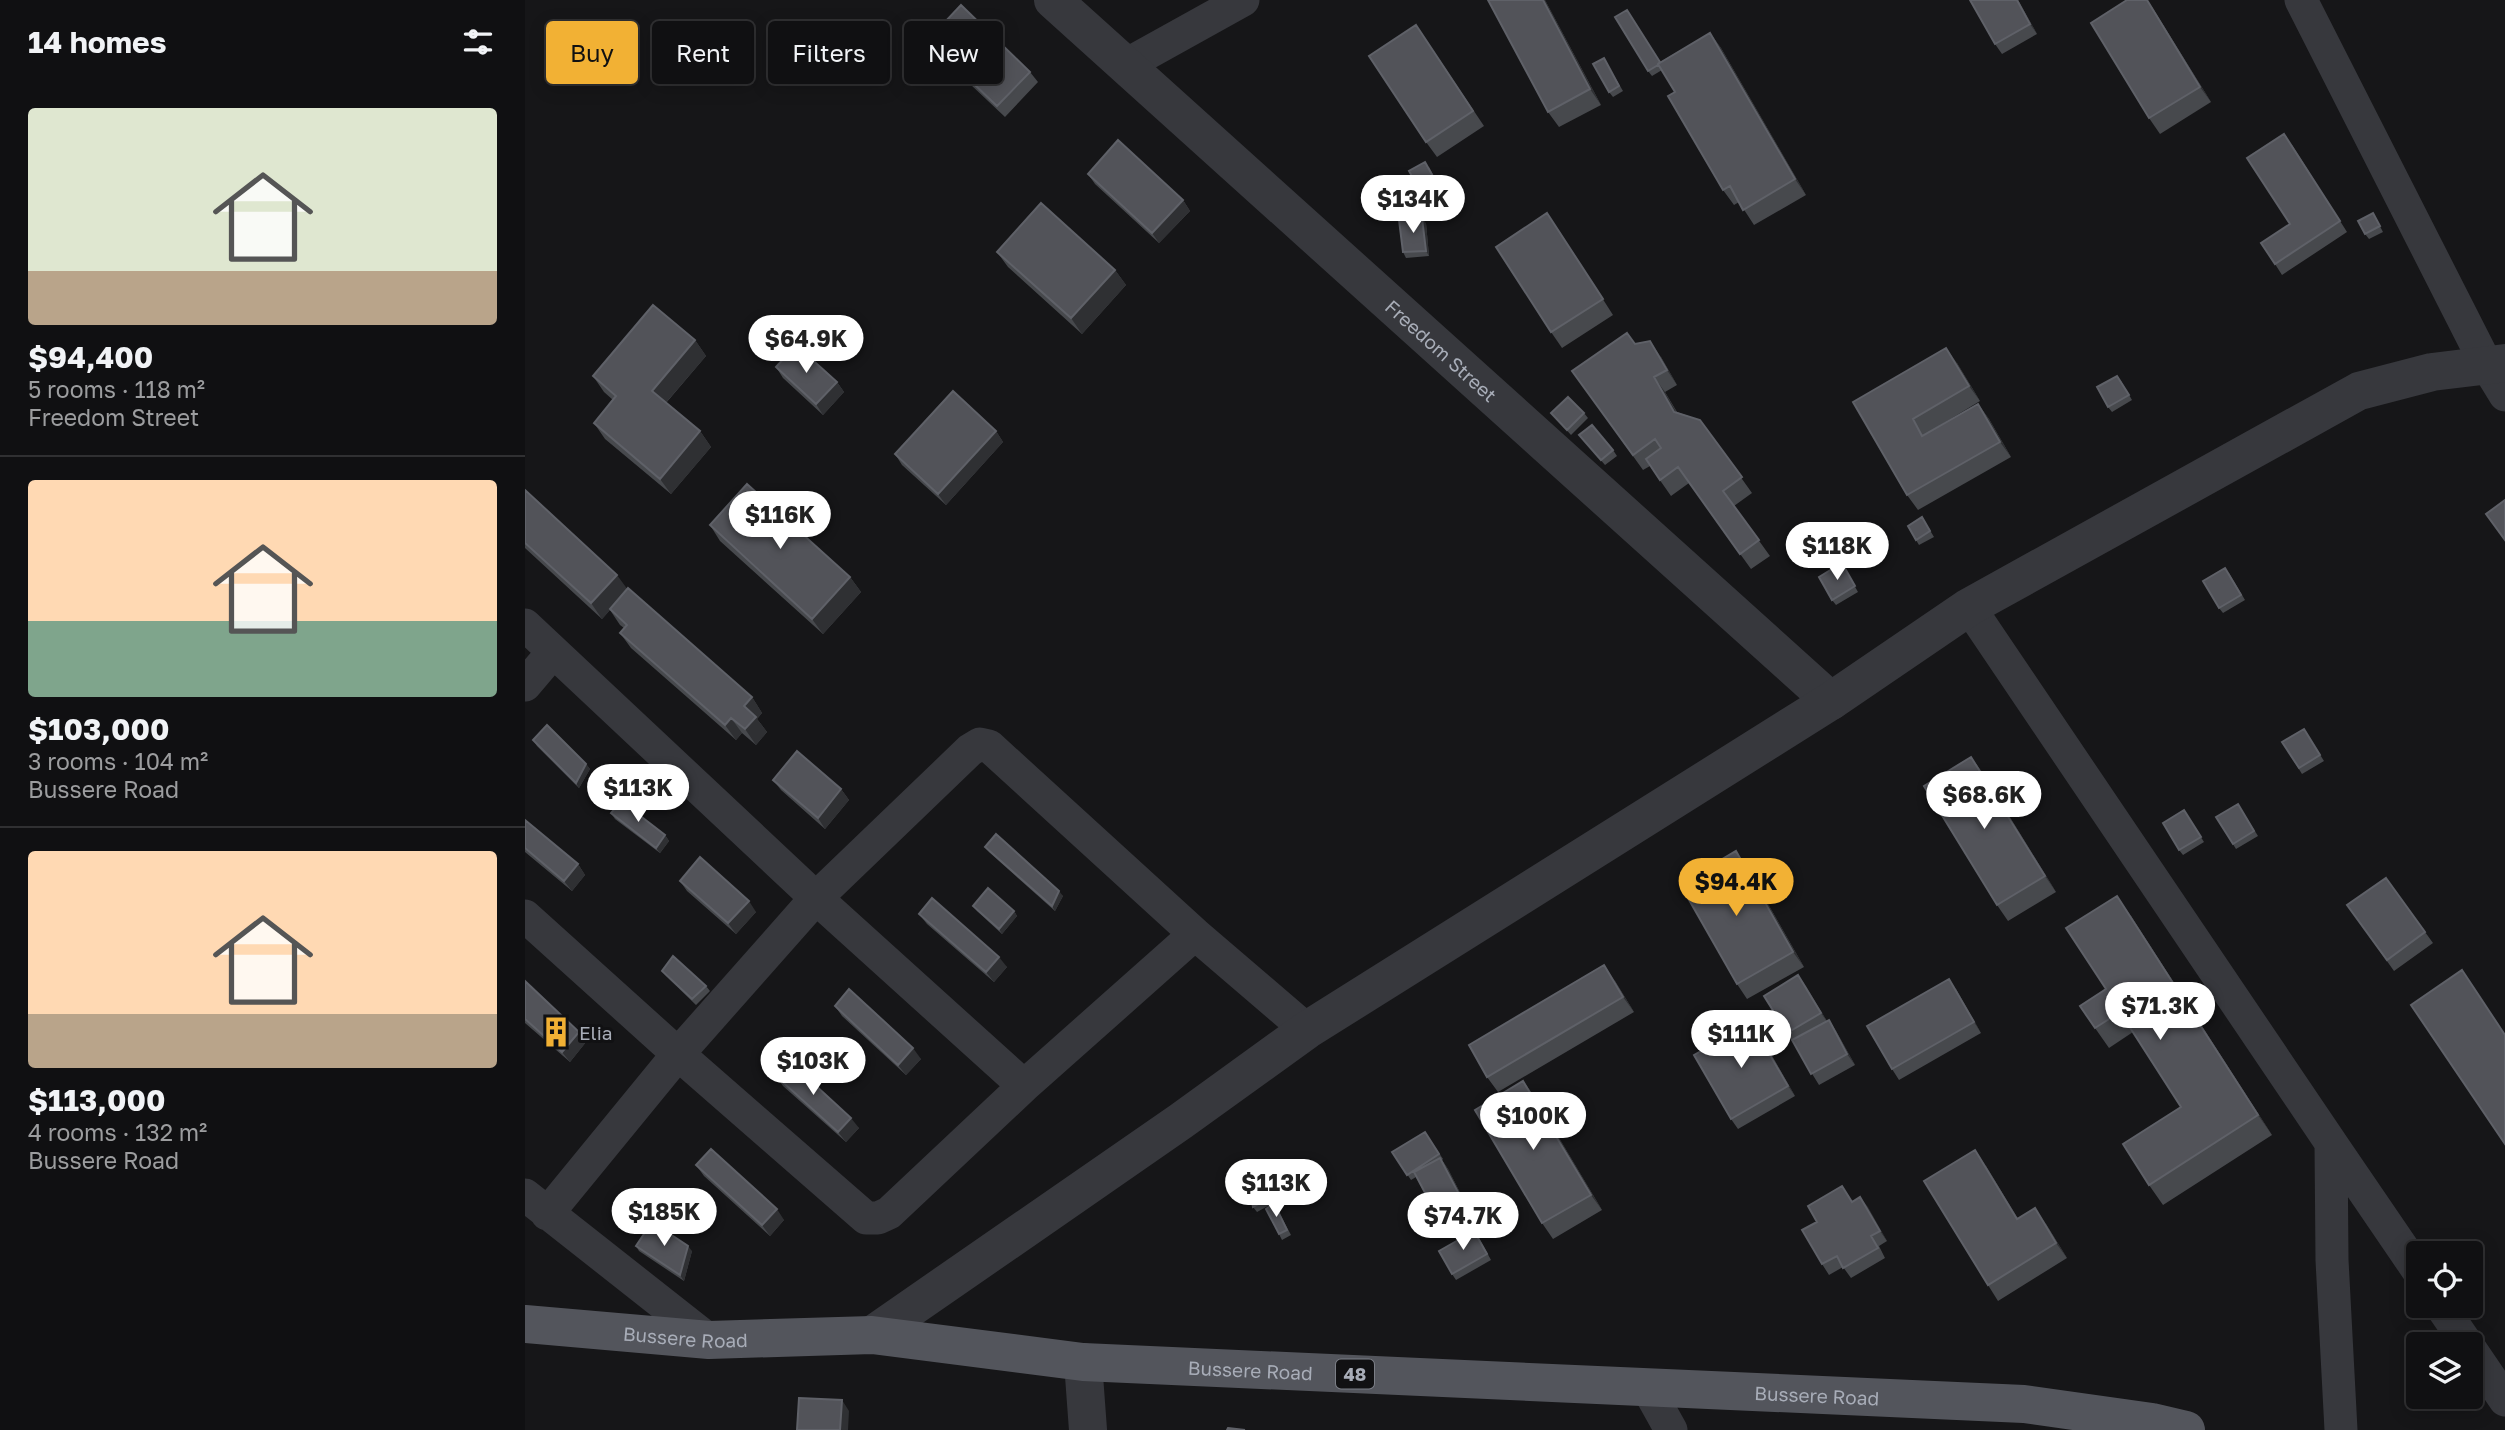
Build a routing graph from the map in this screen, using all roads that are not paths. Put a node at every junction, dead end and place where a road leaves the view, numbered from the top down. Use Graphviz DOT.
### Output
graph roads {
  1 [pos="1053,0"];
  2 [pos="1243,0"];
  3 [pos="2301,0"];
  4 [pos="1126,65"];
  5 [pos="2499,374"];
  6 [pos="1969,607"];
  7 [pos="525,625"];
  8 [pos="554,652"];
  9 [pos="525,685"];
  10 [pos="1831,701"];
  11 [pos="816,898"];
  12 [pos="525,916"];
  13 [pos="1195,934"];
  14 [pos="1307,1030"];
  15 [pos="678,1054"];
  16 [pos="1024,1086"];
  17 [pos="2331,1143"];
  18 [pos="536,1204"];
  19 [pos="2406,1253"];
  20 [pos="525,1324"];
  21 [pos="871,1335"];
  22 [pos="709,1340"];
  23 [pos="1083,1362"];
  24 [pos="2483,1368"];
  25 [pos="1647,1388"];
  26 [pos="2505,1400"];
  27 [pos="2159,1427"];
  28 [pos="1088,1430"];
  29 [pos="1671,1430"];
  30 [pos="2341,1430"];
  1 -- 4 [label="street, Freedom Street"];
  2 -- 4 [label="street"];
  3 -- 5 [label="street"];
  4 -- 10 [label="street, Freedom Street"];
  5 -- 6 [label="street"];
  6 -- 10 [label="street"];
  6 -- 17 [label="street"];
  7 -- 8 [label="street"];
  8 -- 9 [label="street"];
  8 -- 11 [label="street"];
  10 -- 14 [label="street"];
  11 -- 13 [label="street"];
  11 -- 15 [label="street"];
  11 -- 16 [label="street"];
  12 -- 15 [label="street"];
  13 -- 14 [label="street"];
  13 -- 16 [label="street"];
  14 -- 21 [label="street"];
  15 -- 16 [label="street"];
  15 -- 18 [label="street"];
  17 -- 19 [label="street"];
  17 -- 30 [label="street"];
  18 -- 22 [label="street"];
  20 -- 22 [label="main road, Bussere Road / 48"];
  21 -- 22 [label="main road, Bussere Road / 48"];
  21 -- 23 [label="main road, Bussere Road / 48"];
  23 -- 25 [label="main road, Bussere Road / 48"];
  23 -- 28 [label="street"];
  24 -- 26 [label="street"];
  25 -- 27 [label="main road, Bussere Road / 48"];
  25 -- 29 [label="street"];
}
